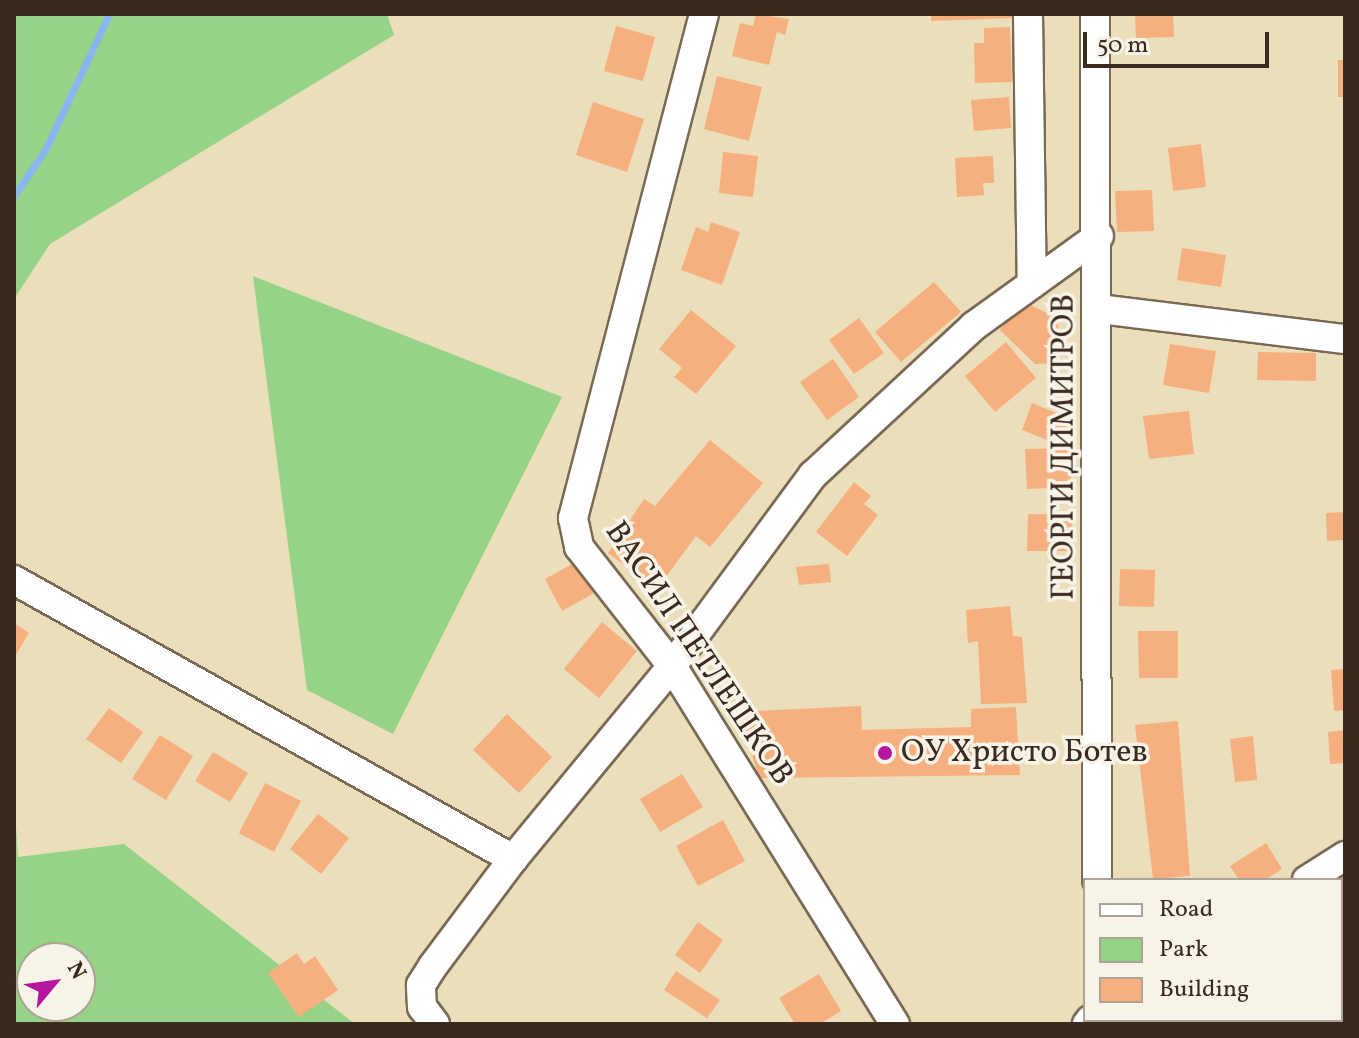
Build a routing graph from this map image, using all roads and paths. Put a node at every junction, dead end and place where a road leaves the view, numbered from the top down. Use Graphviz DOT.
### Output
graph roads {
  1 [pos="704,14"];
  2 [pos="1028,14"];
  3 [pos="1095,14"];
  4 [pos="1099,236"];
  5 [pos="1032,284"];
  6 [pos="1100,309"];
  7 [pos="1345,339"];
  8 [pos="14,580"];
  9 [pos="672,666"];
  10 [pos="1345,856"];
  11 [pos="513,859"];
  12 [pos="1097,878"];
  13 [pos="1310,878"];
  14 [pos="435,1024"];
  15 [pos="895,1024"];
  1 -- 9 [label="street, ВАСИЛ ПЕТЛЕШКОВ"];
  2 -- 5 [label="street"];
  3 -- 4 [label="street, ГЕОРГИ ДИМИТРОВ"];
  4 -- 5 [label="street"];
  4 -- 6 [label="street, ГЕОРГИ ДИМИТРОВ"];
  5 -- 9 [label="street"];
  6 -- 7 [label="street"];
  6 -- 12 [label="street, ГЕОРГИ ДИМИТРОВ"];
  8 -- 11 [label="street"];
  9 -- 11 [label="street"];
  9 -- 15 [label="street, ВАСИЛ ПЕТЛЕШКОВ"];
  10 -- 13 [label="street"];
  11 -- 14 [label="street"];
}
